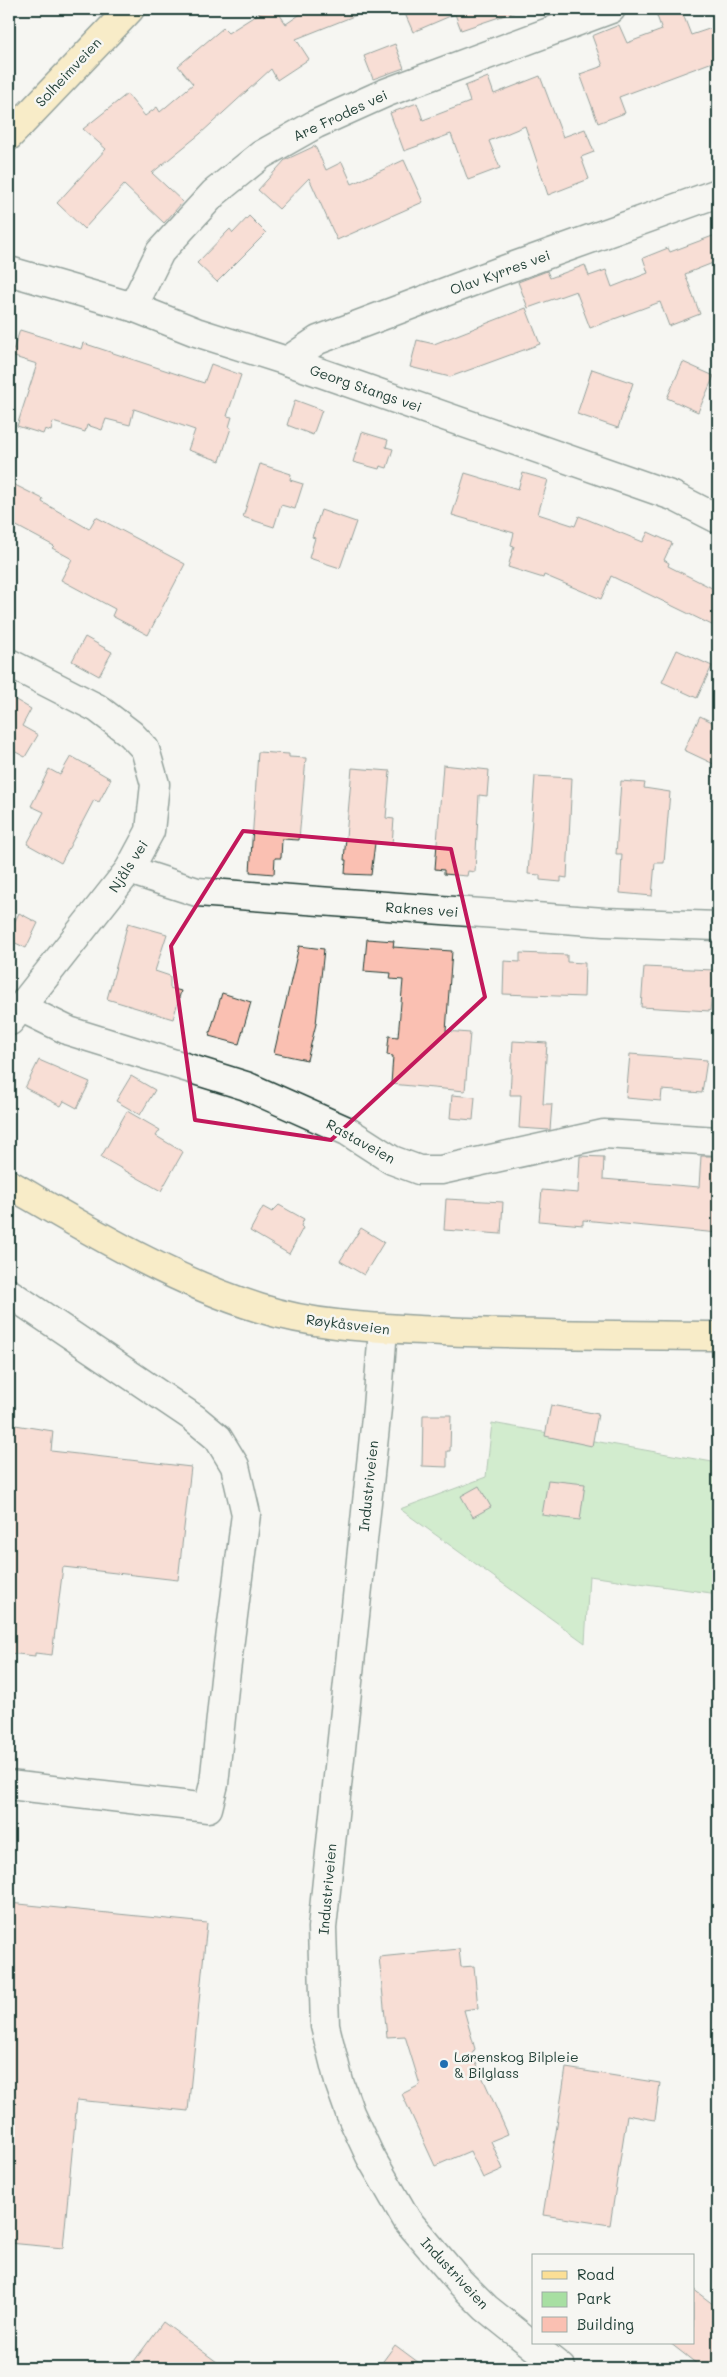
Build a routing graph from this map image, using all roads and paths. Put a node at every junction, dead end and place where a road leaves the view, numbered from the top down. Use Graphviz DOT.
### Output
graph roads {
  1 [pos="130,9"];
  2 [pos="611,9"];
  3 [pos="9,136"];
  4 [pos="718,193"];
  5 [pos="9,271"];
  6 [pos="133,307"];
  7 [pos="286,361"];
  8 [pos="718,519"];
  9 [pos="9,663"];
  10 [pos="129,870"];
  11 [pos="718,926"];
  12 [pos="14,1015"];
  13 [pos="718,1141"];
  14 [pos="9,1184"];
  15 [pos="9,1293"];
  16 [pos="383,1329"];
  17 [pos="718,1336"];
  18 [pos="9,1786"];
  19 [pos="561,2368"];
  1 -- 3 [label="main road, Solheimveien"];
  2 -- 6 [label="street, Are Frodes vei"];
  4 -- 7 [label="street, Olav Kyrres vei"];
  5 -- 6 [label="street, Georg Stangs vei"];
  6 -- 7 [label="street, Georg Stangs vei"];
  7 -- 8 [label="street, Georg Stangs vei"];
  9 -- 10 [label="street, Njåls vei"];
  10 -- 11 [label="street, Raknes vei"];
  10 -- 12 [label="street, Njåls vei"];
  12 -- 13 [label="street, Rastaveien"];
  14 -- 16 [label="main road, Røykåsveien"];
  15 -- 18 [label="street"];
  16 -- 17 [label="main road, Røykåsveien"];
  16 -- 19 [label="street, Industriveien"];
}
